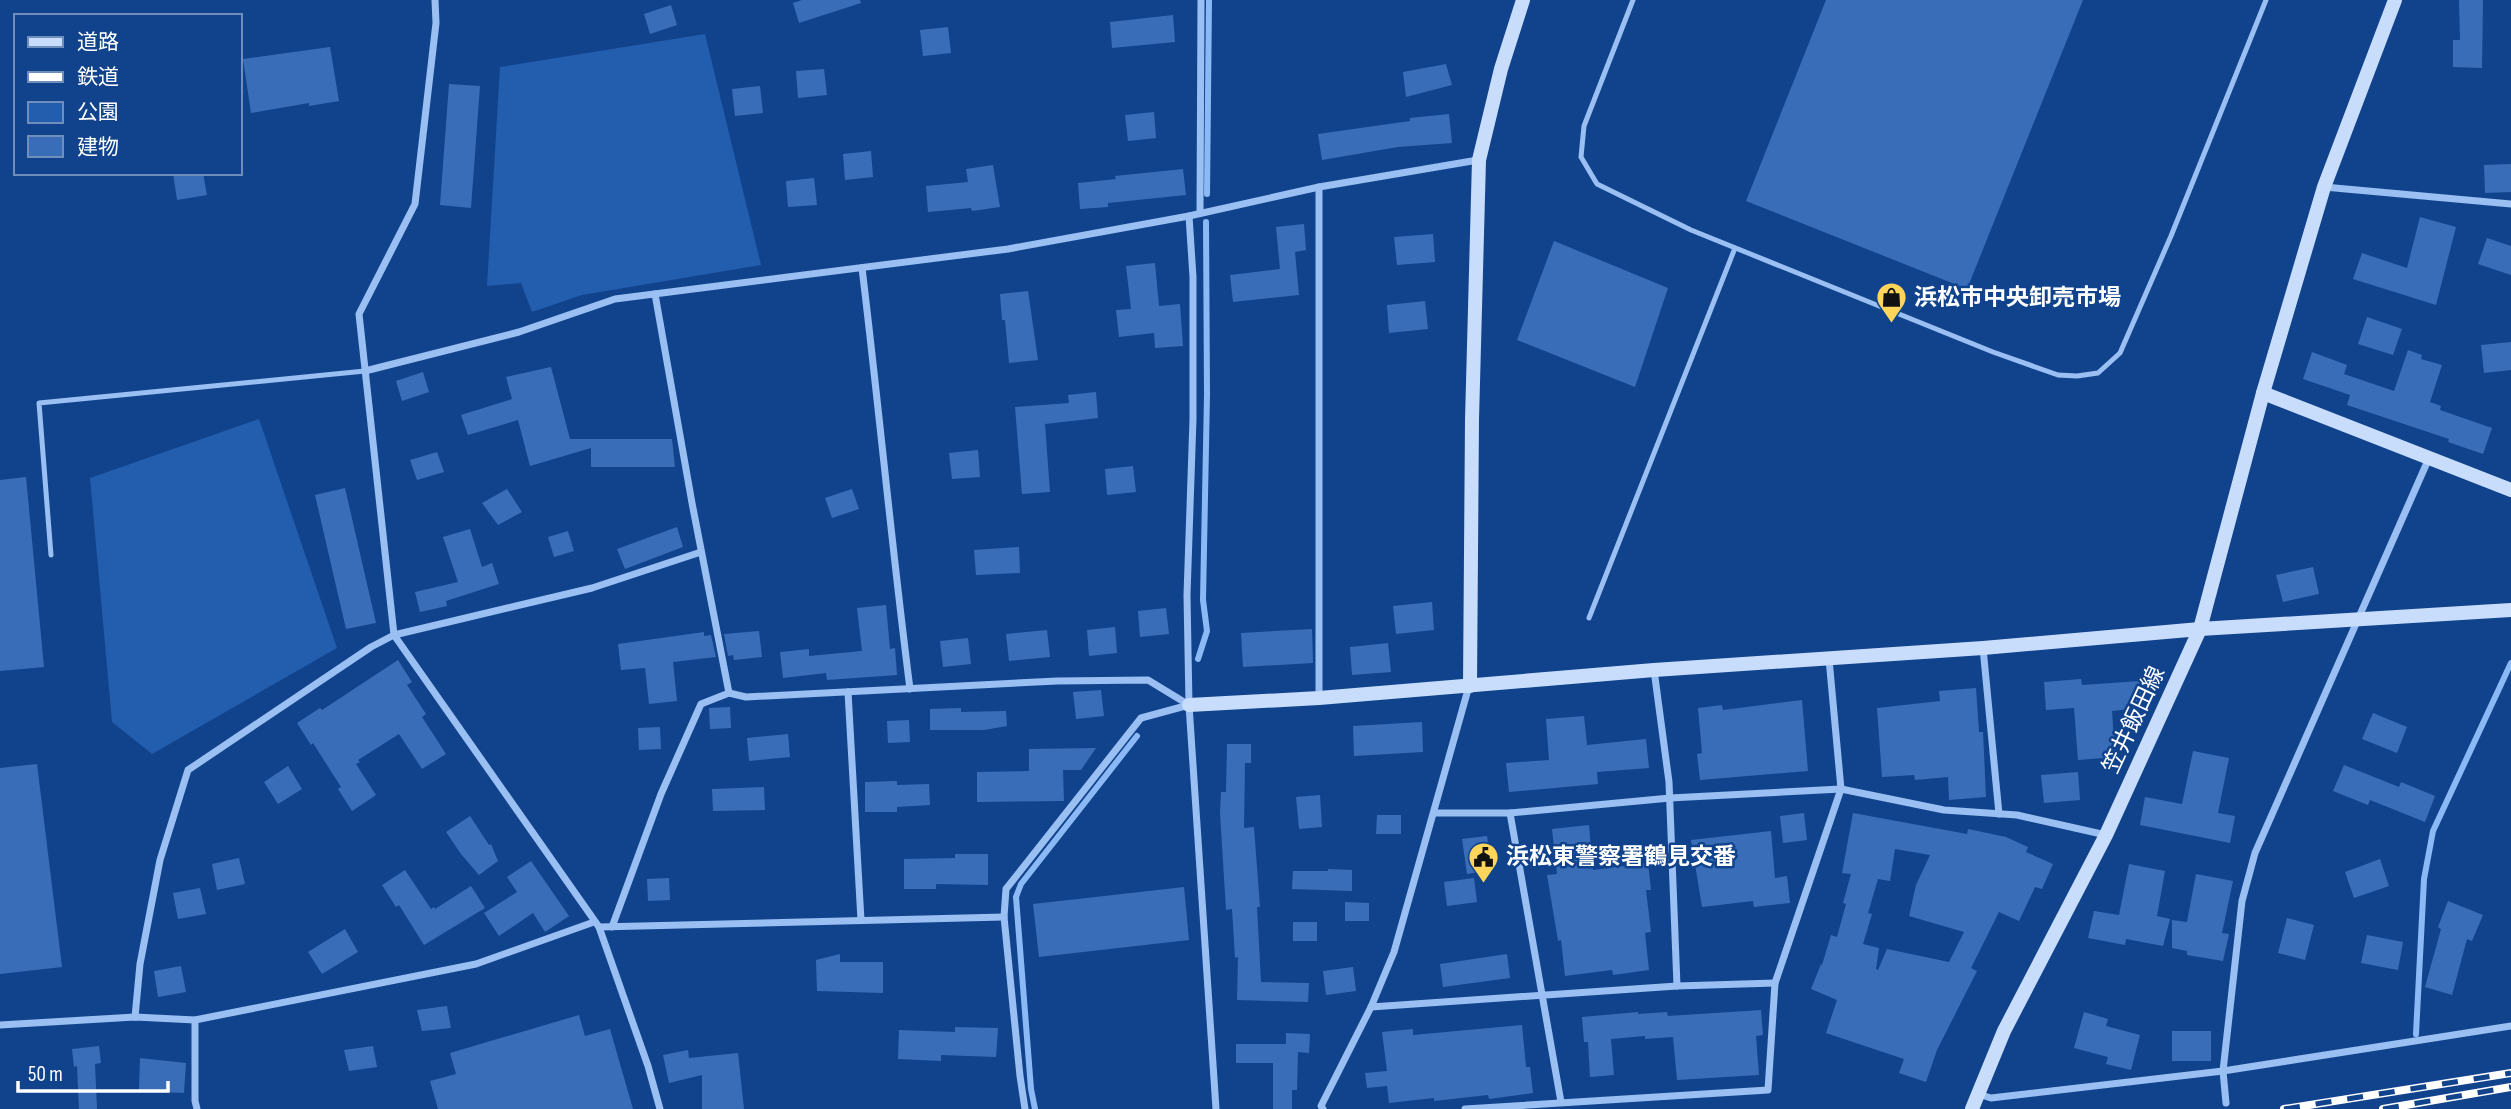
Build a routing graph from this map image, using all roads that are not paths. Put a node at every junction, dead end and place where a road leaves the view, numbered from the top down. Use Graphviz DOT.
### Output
graph roads {
  1 [pos="435,0"];
  2 [pos="1201,0"];
  3 [pos="1523,0"];
  4 [pos="1633,0"];
  5 [pos="2266,0"];
  6 [pos="2395,0"];
  7 [pos="1479,160"];
  8 [pos="1319,187"];
  9 [pos="2324,187"];
  10 [pos="2511,204"];
  11 [pos="1200,213"];
  12 [pos="1189,216"];
  13 [pos="1735,248"];
  14 [pos="862,268"];
  15 [pos="655,294"];
  16 [pos="365,370"];
  17 [pos="2263,393"];
  18 [pos="2429,458"];
  19 [pos="2511,490"];
  20 [pos="701,552"];
  21 [pos="51,555"];
  22 [pos="2511,610"];
  23 [pos="1589,618"];
  24 [pos="2359,618"];
  25 [pos="2200,629"];
  26 [pos="394,635"];
  27 [pos="1983,648"];
  28 [pos="1829,659"];
  29 [pos="1654,670"];
  30 [pos="1470,685"];
  31 [pos="910,689"];
  32 [pos="848,692"];
  33 [pos="729,693"];
  34 [pos="1319,698"];
  35 [pos="1189,705"];
  36 [pos="1841,789"];
  37 [pos="1670,798"];
  38 [pos="1434,813"];
  39 [pos="1510,813"];
  40 [pos="1999,814"];
  41 [pos="2106,835"];
  42 [pos="1004,917"];
  43 [pos="861,920"];
  44 [pos="597,924"];
  45 [pos="612,926"];
  46 [pos="1775,983"];
  47 [pos="1677,986"];
  48 [pos="1543,996"];
  49 [pos="1371,1007"];
  50 [pos="135,1017"];
  51 [pos="195,1020"];
  52 [pos="0,1025"];
  53 [pos="2511,1026"];
  54 [pos="2223,1071"];
  55 [pos="1977,1093"];
  56 [pos="1561,1102"];
  57 [pos="2226,1103"];
  58 [pos="197,1109"];
  59 [pos="660,1109"];
  60 [pos="1025,1109"];
  61 [pos="1216,1109"];
  62 [pos="1324,1109"];
  63 [pos="1465,1109"];
  64 [pos="1972,1109"];
  1 -- 16 [label="street"];
  2 -- 11 [label="street"];
  3 -- 7 [label="street"];
  4 -- 13 [label="lane"];
  5 -- 13 [label="lane"];
  6 -- 9 [label="street, 笠井飯田線"];
  7 -- 8 [label="street"];
  7 -- 30 [label="street"];
  8 -- 11 [label="street"];
  8 -- 34 [label="street"];
  9 -- 10 [label="street"];
  9 -- 17 [label="street, 笠井飯田線"];
  11 -- 12 [label="street"];
  12 -- 14 [label="street"];
  12 -- 35 [label="street"];
  13 -- 23 [label="lane"];
  14 -- 15 [label="street"];
  14 -- 31 [label="street"];
  15 -- 16 [label="street"];
  15 -- 20 [label="street"];
  16 -- 21 [label="lane"];
  16 -- 26 [label="street"];
  17 -- 18 [label="street"];
  17 -- 25 [label="street, 笠井飯田線"];
  18 -- 19 [label="street"];
  18 -- 24 [label="street"];
  20 -- 26 [label="street"];
  20 -- 33 [label="street"];
  22 -- 24 [label="street"];
  24 -- 25 [label="street"];
  24 -- 54 [label="street"];
  25 -- 27 [label="street"];
  25 -- 41 [label="street, 笠井飯田線"];
  26 -- 44 [label="street"];
  26 -- 50 [label="street"];
  27 -- 28 [label="street"];
  27 -- 40 [label="street"];
  28 -- 29 [label="street"];
  28 -- 36 [label="street"];
  29 -- 30 [label="street"];
  29 -- 37 [label="street"];
  30 -- 34 [label="street"];
  30 -- 38 [label="street"];
  31 -- 32 [label="street"];
  31 -- 35 [label="street"];
  32 -- 33 [label="street"];
  32 -- 43 [label="street"];
  33 -- 45 [label="street"];
  34 -- 35 [label="street"];
  35 -- 42 [label="street"];
  35 -- 61 [label="street"];
  36 -- 37 [label="street"];
  36 -- 40 [label="street"];
  36 -- 46 [label="street"];
  37 -- 39 [label="street"];
  37 -- 47 [label="street"];
  38 -- 39 [label="street"];
  38 -- 49 [label="street"];
  39 -- 48 [label="street"];
  40 -- 41 [label="street"];
  41 -- 55 [label="street, 笠井飯田線"];
  42 -- 43 [label="street"];
  42 -- 60 [label="street"];
  43 -- 45 [label="street"];
  44 -- 45 [label="street"];
  44 -- 51 [label="street"];
  44 -- 59 [label="street"];
  46 -- 47 [label="street"];
  46 -- 56 [label="street"];
  47 -- 48 [label="street"];
  48 -- 49 [label="street"];
  48 -- 56 [label="street"];
  49 -- 62 [label="street"];
  50 -- 51 [label="street"];
  50 -- 52 [label="street"];
  51 -- 58 [label="street"];
  53 -- 54 [label="street"];
  54 -- 55 [label="street"];
  54 -- 57 [label="street"];
  55 -- 64 [label="street, 笠井飯田線"];
  56 -- 63 [label="street"];
}
